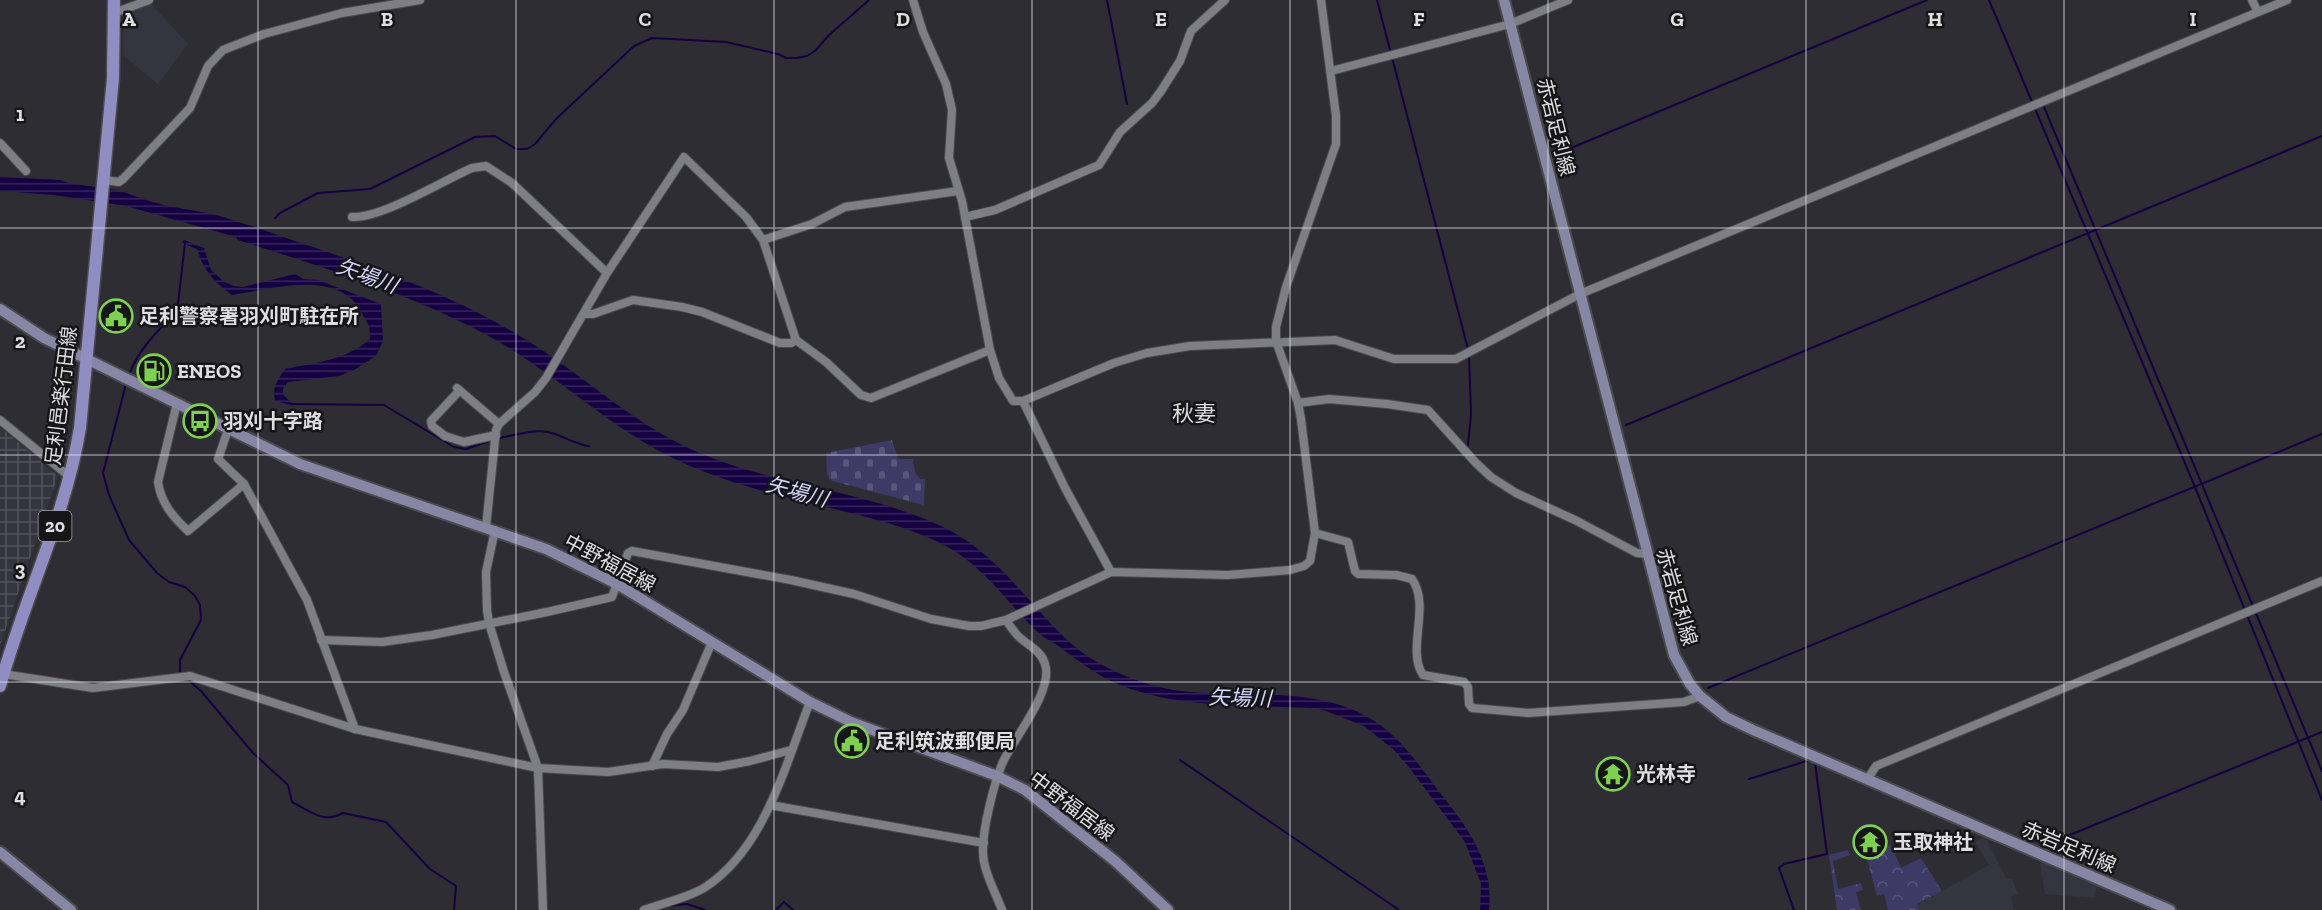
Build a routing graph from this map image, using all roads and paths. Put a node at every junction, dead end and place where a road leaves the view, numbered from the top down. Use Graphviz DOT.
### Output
graph roads {
  1 [pos="149,0"];
  2 [pos="420,0"];
  3 [pos="913,0"];
  4 [pos="1225,0"];
  5 [pos="1321,0"];
  6 [pos="1504,0"];
  7 [pos="1568,0"];
  8 [pos="2252,0"];
  9 [pos="2287,0"];
  10 [pos="114,6"];
  11 [pos="2258,12"];
  12 [pos="1510,24"];
  13 [pos="1330,71"];
  14 [pos="0,143"];
  15 [pos="26,171"];
  16 [pos="104,182"];
  17 [pos="958,191"];
  18 [pos="352,217"];
  19 [pos="965,217"];
  20 [pos="763,240"];
  21 [pos="607,273"];
  22 [pos="1580,294"];
  23 [pos="0,309"];
  24 [pos="585,314"];
  25 [pos="796,340"];
  26 [pos="1276,341"];
  27 [pos="990,350"];
  28 [pos="86,359"];
  29 [pos="1023,401"];
  30 [pos="177,403"];
  31 [pos="1298,403"];
  32 [pos="0,420"];
  33 [pos="499,424"];
  34 [pos="228,430"];
  35 [pos="496,435"];
  36 [pos="70,477"];
  37 [pos="244,484"];
  38 [pos="490,529"];
  39 [pos="1315,533"];
  40 [pos="1646,554"];
  41 [pos="1111,572"];
  42 [pos="2322,581"];
  43 [pos="617,584"];
  44 [pos="1006,620"];
  45 [pos="489,623"];
  46 [pos="321,640"];
  47 [pos="712,642"];
  48 [pos="2,680"];
  49 [pos="1700,696"];
  50 [pos="810,702"];
  51 [pos="355,729"];
  52 [pos="791,750"];
  53 [pos="652,766"];
  54 [pos="538,768"];
  55 [pos="998,776"];
  56 [pos="1867,780"];
  57 [pos="770,806"];
  58 [pos="984,843"];
  59 [pos="0,852"];
  60 [pos="71,910"];
  61 [pos="543,910"];
  62 [pos="644,910"];
  63 [pos="1002,910"];
  64 [pos="1168,910"];
  65 [pos="2170,910"];
  1 -- 10 [label="street"];
  2 -- 16 [label="street"];
  3 -- 17 [label="street"];
  4 -- 19 [label="street"];
  5 -- 13 [label="street"];
  6 -- 12 [label="main road, 赤岩足利線"];
  7 -- 12 [label="street"];
  8 -- 11 [label="street"];
  9 -- 11 [label="street"];
  10 -- 16 [label="main road, 20"];
  11 -- 22 [label="street"];
  12 -- 13 [label="street"];
  12 -- 22 [label="main road, 赤岩足利線"];
  13 -- 26 [label="street"];
  14 -- 15 [label="street"];
  16 -- 28 [label="main road, 足利邑楽行田線 / 20"];
  17 -- 19 [label="street"];
  17 -- 20 [label="street"];
  18 -- 21 [label="street"];
  19 -- 27 [label="street"];
  20 -- 21 [label="street"];
  20 -- 25 [label="street"];
  21 -- 24 [label="street"];
  22 -- 26 [label="street"];
  22 -- 40 [label="main road, 赤岩足利線"];
  23 -- 28 [label="main road, 中野福居線"];
  24 -- 25 [label="street"];
  24 -- 33 [label="street"];
  25 -- 27 [label="street"];
  26 -- 29 [label="street"];
  26 -- 31 [label="street"];
  27 -- 29 [label="street"];
  28 -- 30 [label="main road, 中野福居線"];
  28 -- 36 [label="main road, 足利邑楽行田線 / 20"];
  29 -- 41 [label="street"];
  30 -- 34 [label="main road, 中野福居線"];
  30 -- 37 [label="street"];
  31 -- 39 [label="street"];
  31 -- 40 [label="street"];
  32 -- 36 [label="street"];
  33 -- 35 [label="street"];
  33 -- 35 [label="street"];
  34 -- 37 [label="street"];
  34 -- 38 [label="main road, 中野福居線"];
  35 -- 38 [label="street"];
  36 -- 48 [label="main road, 足利邑楽行田線 / 20"];
  37 -- 46 [label="street"];
  38 -- 43 [label="main road, 中野福居線"];
  38 -- 45 [label="street"];
  39 -- 41 [label="street"];
  39 -- 49 [label="street"];
  40 -- 49 [label="main road, 赤岩足利線"];
  41 -- 44 [label="street"];
  42 -- 56 [label="street"];
  43 -- 44 [label="street"];
  43 -- 45 [label="street"];
  43 -- 47 [label="main road, 中野福居線"];
  44 -- 55 [label="street"];
  45 -- 46 [label="street"];
  45 -- 54 [label="street"];
  46 -- 51 [label="street"];
  47 -- 50 [label="main road, 中野福居線"];
  47 -- 53 [label="street"];
  48 -- 51 [label="street"];
  49 -- 56 [label="main road, 赤岩足利線"];
  50 -- 52 [label="street"];
  50 -- 55 [label="main road, 中野福居線"];
  51 -- 54 [label="street"];
  52 -- 53 [label="street"];
  52 -- 57 [label="street"];
  53 -- 54 [label="street"];
  54 -- 61 [label="street"];
  55 -- 58 [label="street"];
  55 -- 64 [label="main road, 中野福居線"];
  56 -- 65 [label="main road, 赤岩足利線"];
  57 -- 58 [label="street"];
  57 -- 62 [label="street"];
  58 -- 63 [label="street"];
  59 -- 60 [label="main road"];
}
